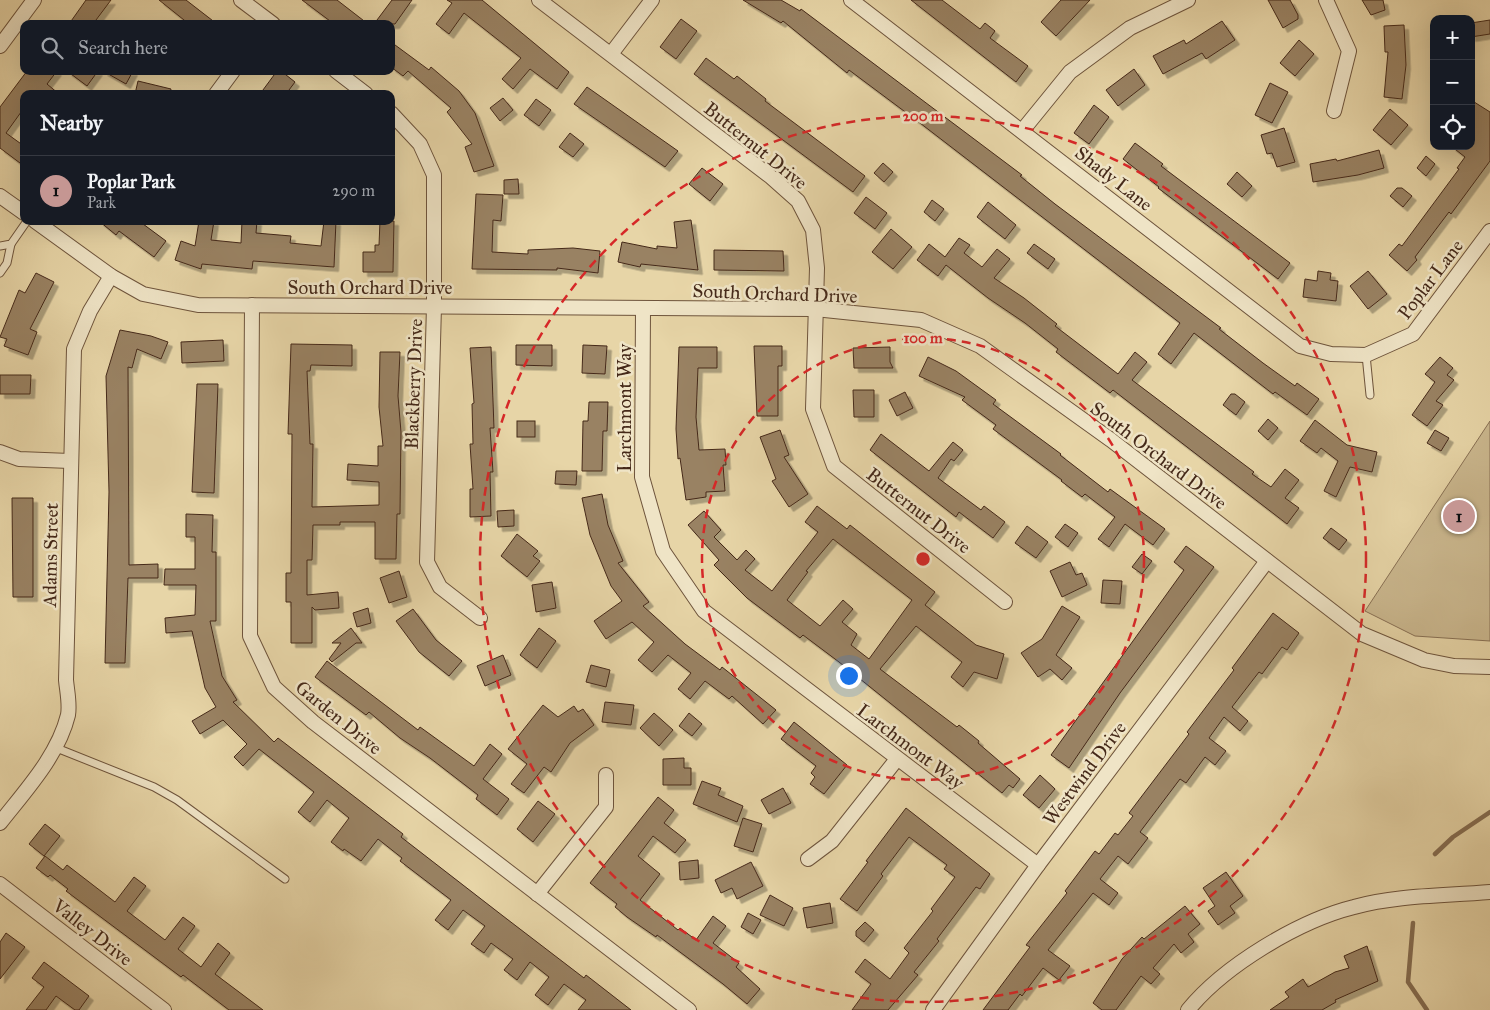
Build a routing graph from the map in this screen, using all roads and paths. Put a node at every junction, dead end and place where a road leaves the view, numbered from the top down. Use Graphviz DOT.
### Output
graph roads {
  1 [pos="34,0"];
  2 [pos="240,0"];
  3 [pos="539,0"];
  4 [pos="652,0"];
  5 [pos="851,0"];
  6 [pos="1188,0"];
  7 [pos="1326,0"];
  8 [pos="267,20"];
  9 [pos="0,46"];
  10 [pos="611,54"];
  11 [pos="230,75"];
  12 [pos="341,75"];
  13 [pos="219,90"];
  14 [pos="361,90"];
  15 [pos="1334,111"];
  16 [pos="395,117"];
  17 [pos="1022,131"];
  18 [pos="0,196"];
  19 [pos="20,210"];
  20 [pos="24,225"];
  21 [pos="40,225"];
  22 [pos="1490,231"];
  23 [pos="11,244"];
  24 [pos="0,246"];
  25 [pos="0,273"];
  26 [pos="110,276"];
  27 [pos="252,306"];
  28 [pos="434,306"];
  29 [pos="815,309"];
  30 [pos="643,310"];
  31 [pos="1366,355"];
  32 [pos="1370,395"];
  33 [pos="0,452"];
  34 [pos="70,461"];
  35 [pos="1267,561"];
  36 [pos="1005,602"];
  37 [pos="480,618"];
  38 [pos="1490,667"];
  39 [pos="54,747"];
  40 [pos="897,760"];
  41 [pos="606,774"];
  42 [pos="0,824"];
  43 [pos="808,859"];
  44 [pos="1038,865"];
  45 [pos="285,879"];
  46 [pos="0,884"];
  47 [pos="1490,892"];
  48 [pos="537,894"];
  49 [pos="164,1010"];
  50 [pos="689,1010"];
  51 [pos="933,1010"];
  52 [pos="1188,1010"];
  1 -- 9 [label="street"];
  2 -- 8 [label="street"];
  3 -- 10 [label="street, Butternut Drive"];
  4 -- 10 [label="street"];
  5 -- 17 [label="street, Shady Lane"];
  6 -- 17 [label="street"];
  7 -- 15 [label="street"];
  10 -- 29 [label="street, Butternut Drive"];
  11 -- 13 [label="street"];
  12 -- 14 [label="street"];
  16 -- 28 [label="street, Blackberry Drive"];
  17 -- 31 [label="street, Shady Lane"];
  18 -- 19 [label="street"];
  20 -- 23 [label="lane"];
  21 -- 26 [label="street, South Orchard Drive"];
  22 -- 31 [label="street, Poplar Lane"];
  23 -- 24 [label="lane"];
  23 -- 25 [label="lane"];
  26 -- 27 [label="street, South Orchard Drive"];
  26 -- 34 [label="street, Adams Street"];
  27 -- 28 [label="street, South Orchard Drive"];
  27 -- 48 [label="street, Garden Drive"];
  28 -- 30 [label="street, South Orchard Drive"];
  28 -- 37 [label="street, Blackberry Drive"];
  29 -- 30 [label="street, South Orchard Drive"];
  29 -- 35 [label="street, South Orchard Drive"];
  29 -- 36 [label="street, Butternut Drive"];
  30 -- 40 [label="street, Larchmont Way"];
  31 -- 32 [label="lane"];
  33 -- 34 [label="street"];
  34 -- 39 [label="street, Adams Street"];
  35 -- 38 [label="street, South Orchard Drive"];
  35 -- 44 [label="street, Westwind Drive"];
  39 -- 42 [label="street, Adams Street"];
  39 -- 45 [label="lane"];
  40 -- 43 [label="street"];
  40 -- 44 [label="street, Larchmont Way"];
  41 -- 48 [label="street"];
  44 -- 51 [label="street, Westwind Drive"];
  46 -- 49 [label="street, Valley Drive"];
  47 -- 52 [label="street"];
  48 -- 50 [label="street, Garden Drive"];
}
